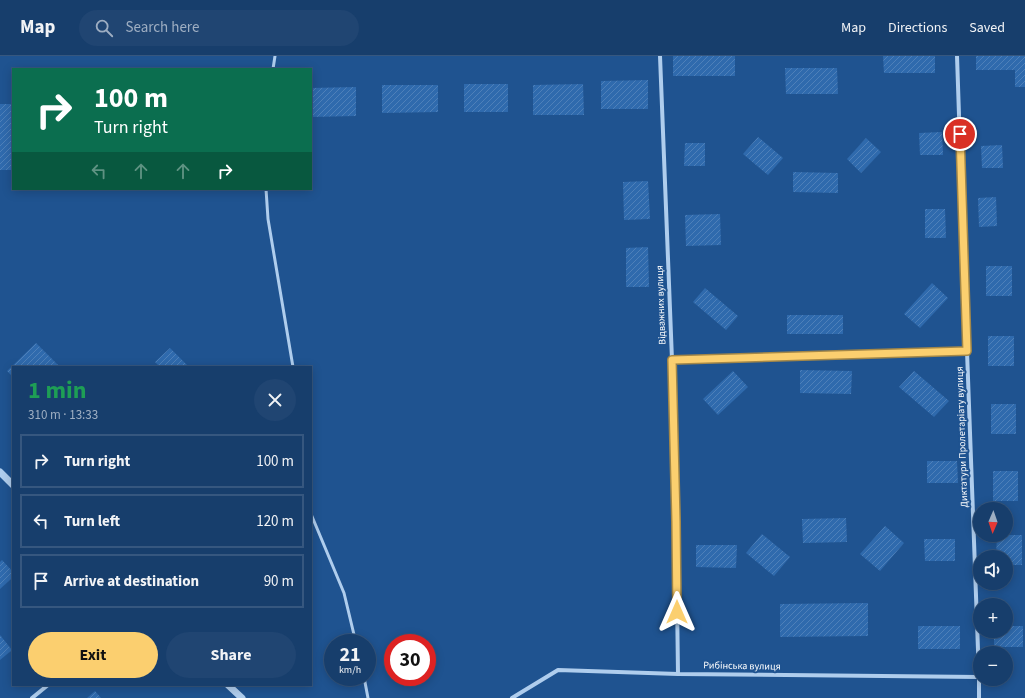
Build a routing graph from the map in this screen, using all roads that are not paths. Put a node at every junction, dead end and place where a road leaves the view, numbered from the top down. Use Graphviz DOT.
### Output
graph roads {
  1 [pos="275,56"];
  2 [pos="660,56"];
  3 [pos="958,56"];
  4 [pos="273,68"];
  5 [pos="266,190"];
  6 [pos="967,351"];
  7 [pos="672,360"];
  8 [pos="293,366"];
  9 [pos="0,472"];
  10 [pos="12,483"];
  11 [pos="312,516"];
  12 [pos="354,634"];
  13 [pos="978,646"];
  14 [pos="678,674"];
  15 [pos="973,677"];
  16 [pos="47,686"];
  17 [pos="229,686"];
  18 [pos="366,686"];
  19 [pos="979,686"];
  20 [pos="32,698"];
  21 [pos="242,698"];
  22 [pos="368,698"];
  23 [pos="512,698"];
  24 [pos="978,698"];
  1 -- 4 [label="lane"];
  2 -- 7 [label="street, Відважних вулиця"];
  3 -- 6 [label="street, Диктатури Пролетаріату вулиця"];
  5 -- 8 [label="lane"];
  6 -- 7 [label="lane"];
  6 -- 13 [label="street, Диктатури Пролетаріату вулиця"];
  7 -- 14 [label="street, Відважних вулиця"];
  9 -- 10 [label="street"];
  11 -- 12 [label="lane"];
  14 -- 15 [label="street, Рибінська вулиця"];
  14 -- 23 [label="street, Рибінська вулиця"];
  16 -- 20 [label="street"];
  17 -- 21 [label="street"];
  18 -- 22 [label="lane"];
  19 -- 24 [label="street, Диктатури Пролетаріату вулиця"];
}
